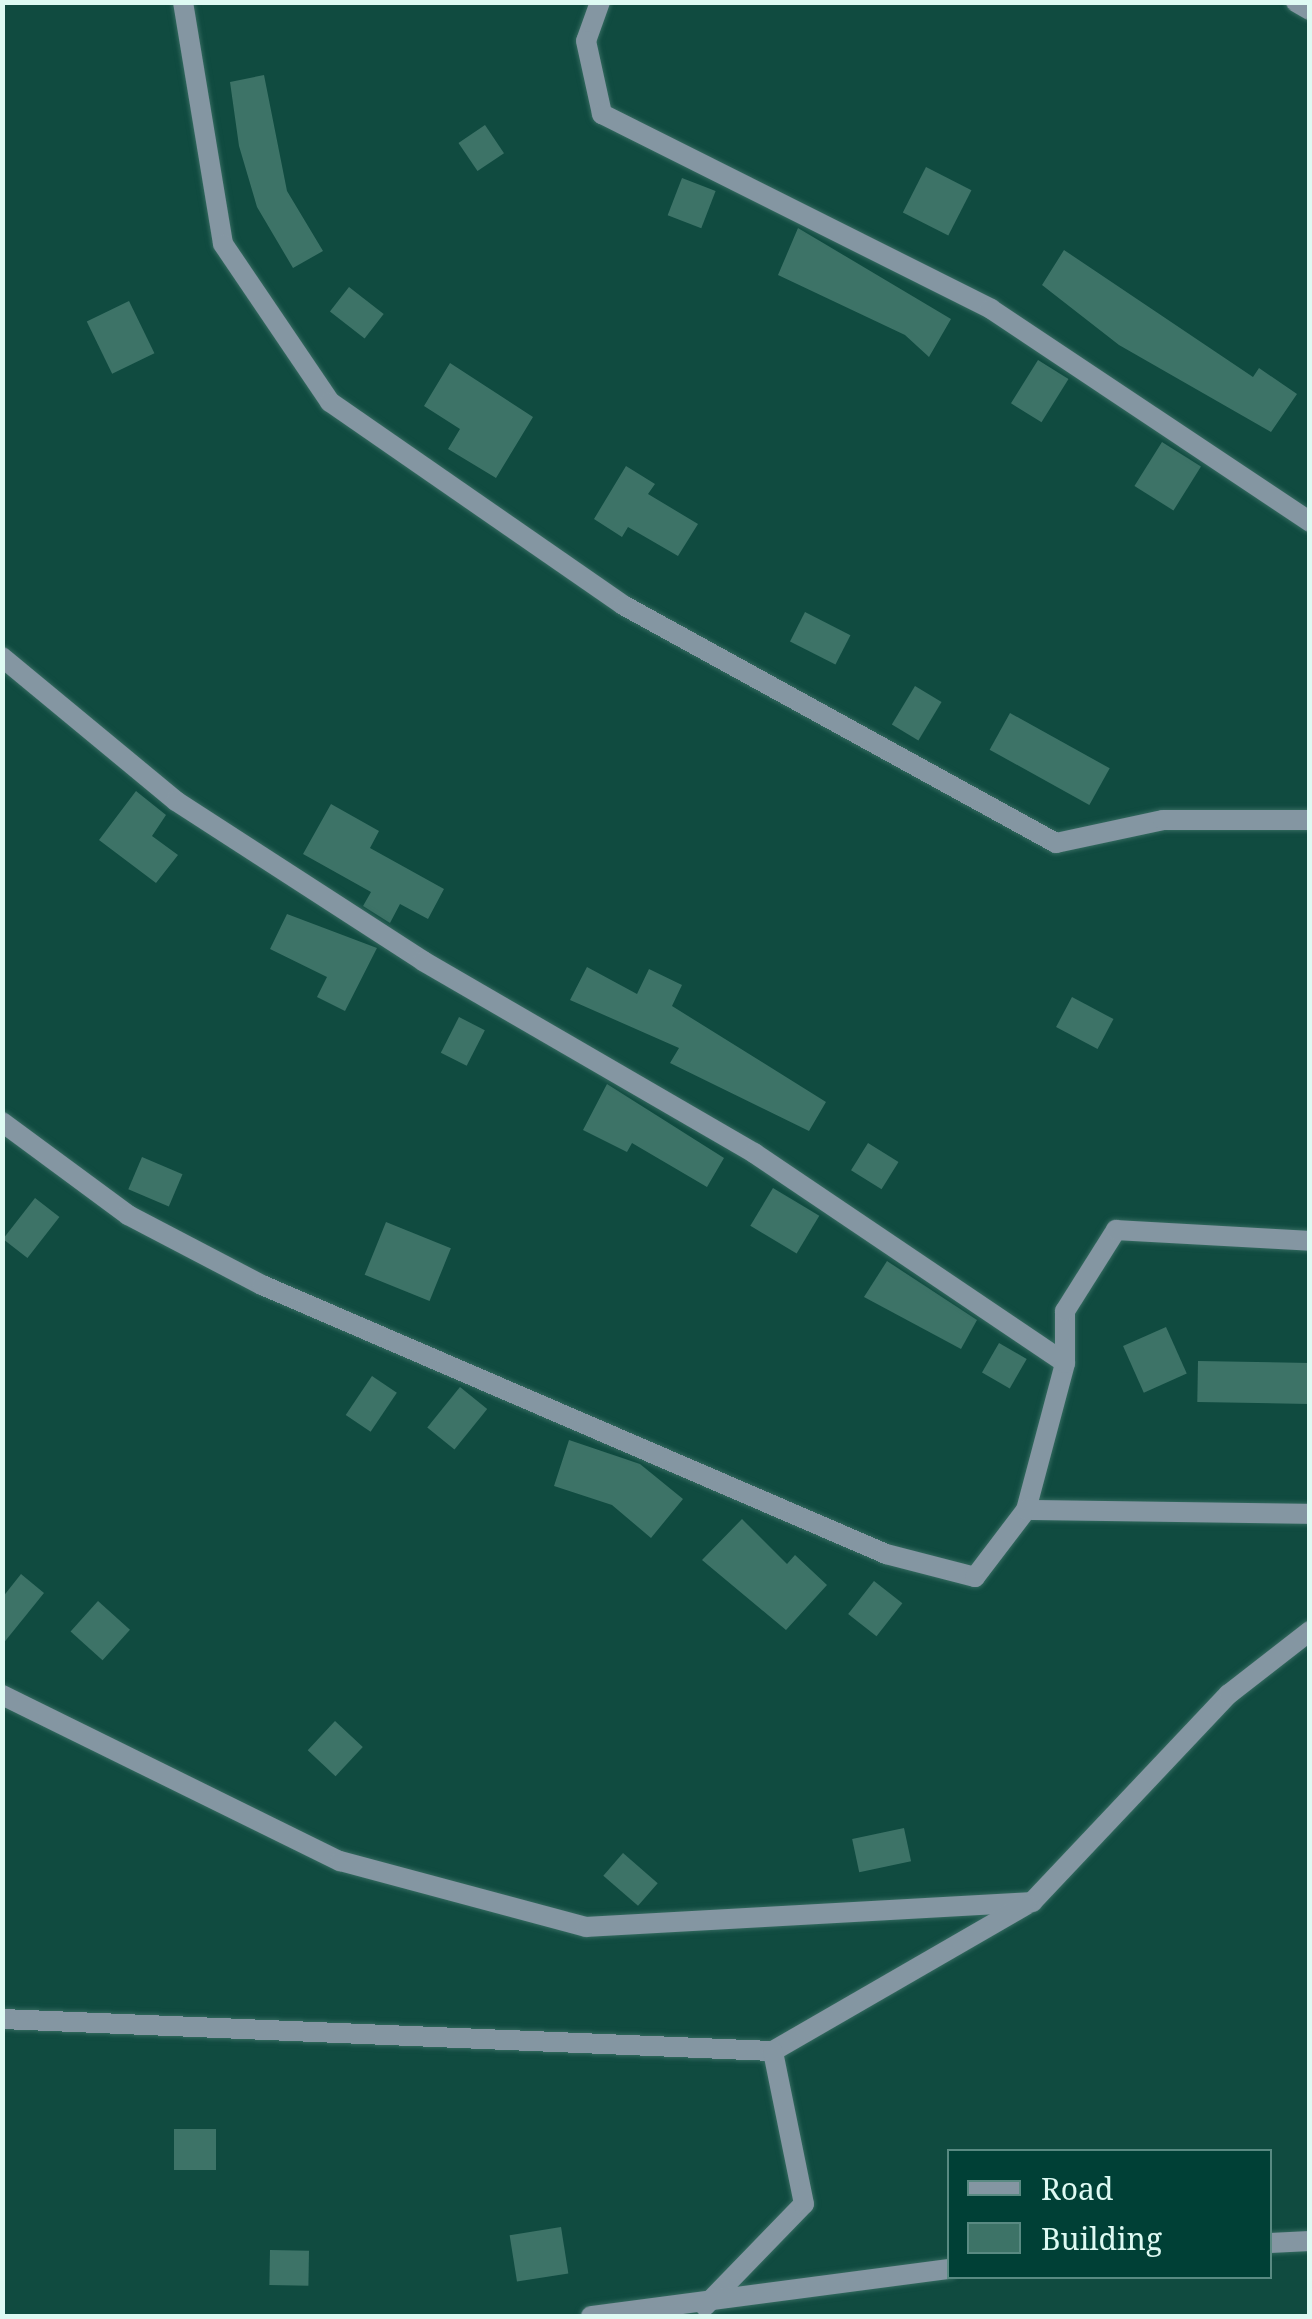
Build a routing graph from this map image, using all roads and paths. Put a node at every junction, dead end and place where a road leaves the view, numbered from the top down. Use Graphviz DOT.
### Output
graph roads {
  1 [pos="183,2"];
  2 [pos="600,2"];
  3 [pos="1296,2"];
  4 [pos="1310,10"];
  5 [pos="1310,522"];
  6 [pos="2,658"];
  7 [pos="1310,820"];
  8 [pos="2,1122"];
  9 [pos="1310,1241"];
  10 [pos="1066,1363"];
  11 [pos="1026,1510"];
  12 [pos="1310,1514"];
  13 [pos="1310,1632"];
  14 [pos="2,1694"];
  15 [pos="1032,1902"];
  16 [pos="2,2019"];
  17 [pos="773,2051"];
  18 [pos="1310,2241"];
  19 [pos="1272,2243"];
  20 [pos="947,2269"];
  21 [pos="705,2306"];
  22 [pos="592,2316"];
  1 -- 7 [label="street"];
  2 -- 5 [label="street"];
  3 -- 4 [label="street"];
  6 -- 10 [label="street"];
  8 -- 11 [label="street"];
  9 -- 10 [label="street"];
  10 -- 11 [label="street"];
  11 -- 12 [label="street"];
  13 -- 15 [label="street"];
  14 -- 15 [label="street"];
  15 -- 17 [label="street"];
  16 -- 17 [label="street"];
  17 -- 21 [label="street"];
  18 -- 19 [label="street"];
  20 -- 21 [label="street"];
  21 -- 22 [label="street"];
}
